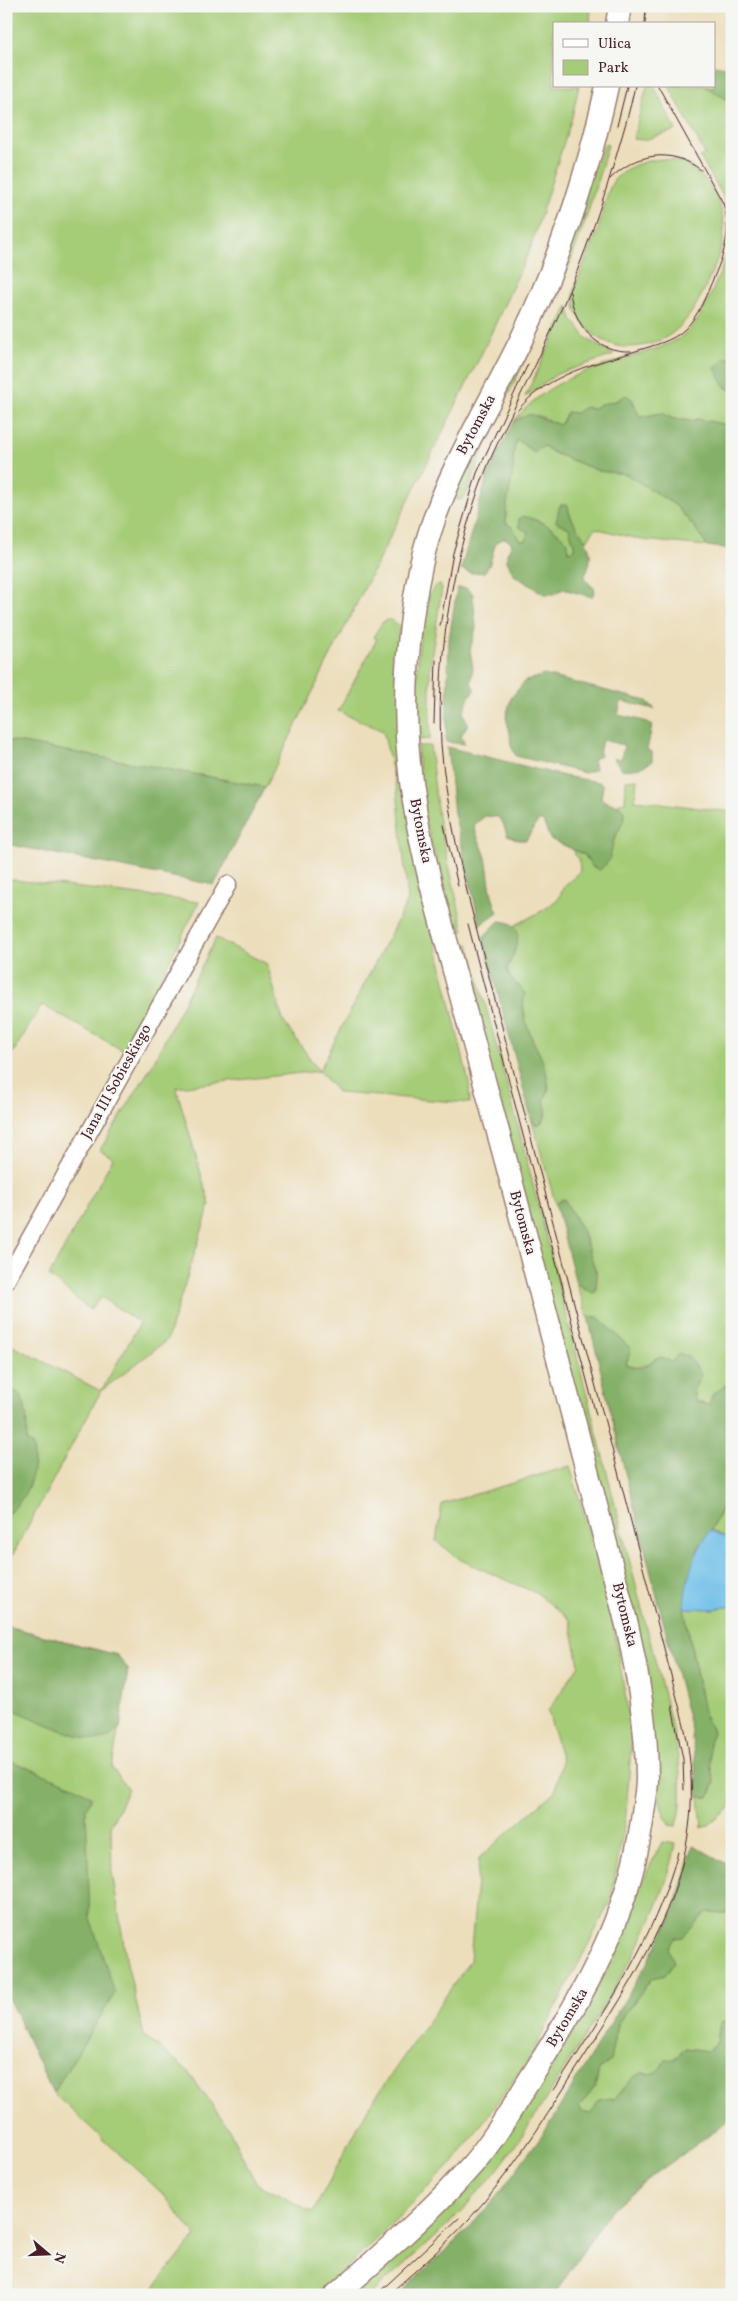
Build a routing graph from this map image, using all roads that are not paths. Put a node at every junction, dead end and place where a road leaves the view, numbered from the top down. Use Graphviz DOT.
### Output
graph roads {
  1 [pos="620,6"];
  2 [pos="618,22"];
  3 [pos="606,88"];
  4 [pos="228,884"];
  5 [pos="6,1281"];
  6 [pos="336,2295"];
  1 -- 2 [label="street"];
  3 -- 6 [label="street, Bytomska"];
  4 -- 5 [label="street, Jana III Sobieskiego"];
}
